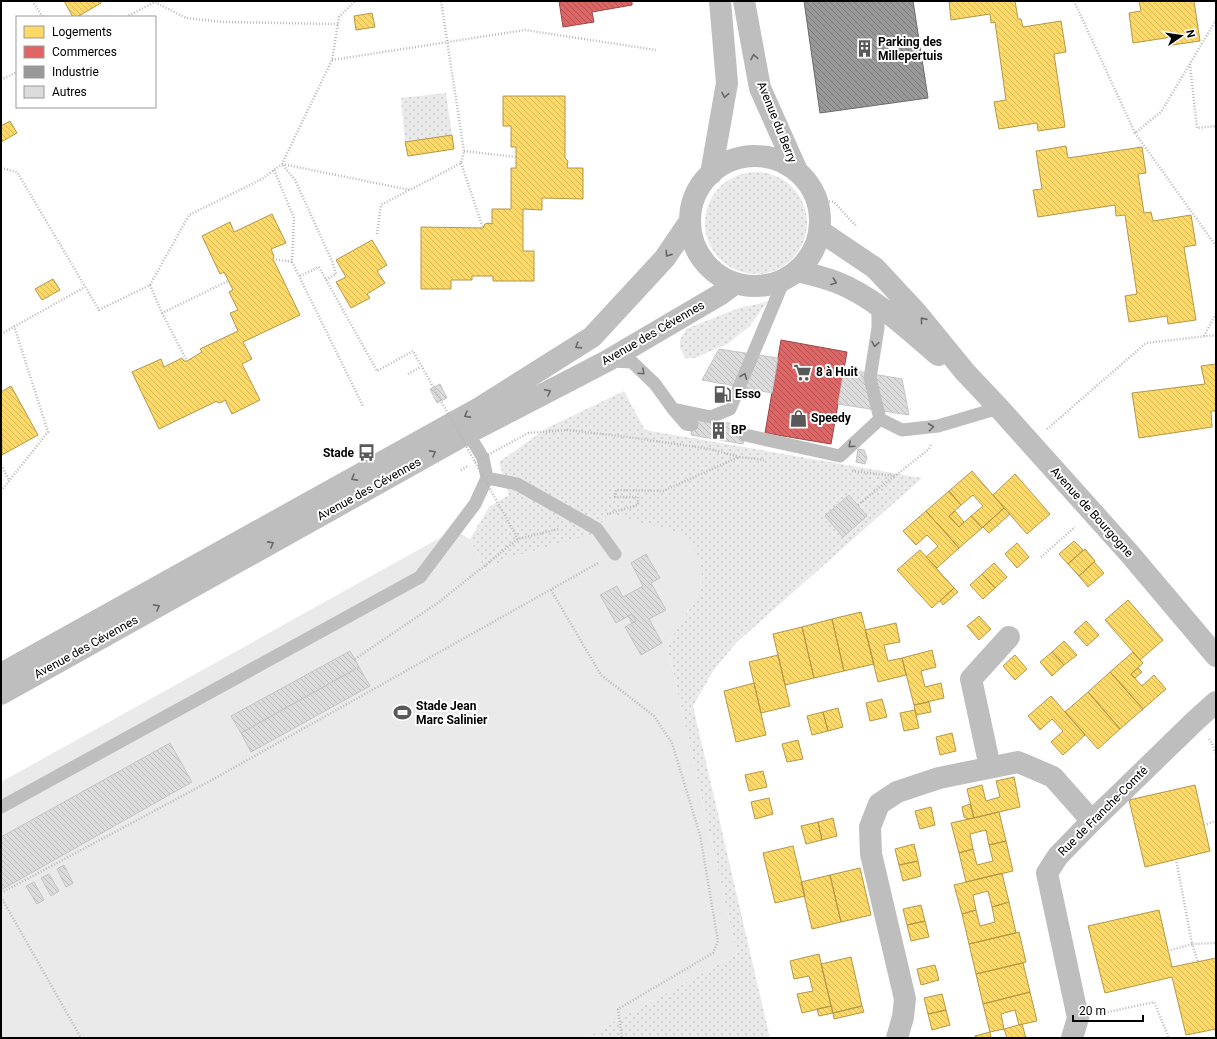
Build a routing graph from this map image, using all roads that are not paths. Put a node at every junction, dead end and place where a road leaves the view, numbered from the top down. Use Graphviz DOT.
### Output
graph roads {
  1 [pos="720,1"];
  2 [pos="744,1"];
  3 [pos="797,171"];
  4 [pos="711,174"];
  5 [pos="690,221"];
  6 [pos="820,231"];
  7 [pos="790,276"];
  8 [pos="736,283"];
  9 [pos="878,306"];
  10 [pos="607,361"];
  11 [pos="965,372"];
  12 [pos="999,408"];
  13 [pos="673,409"];
  14 [pos="880,419"];
  15 [pos="692,426"];
  16 [pos="468,433"];
  17 [pos="745,434"];
  18 [pos="487,478"];
  19 [pos="615,554"];
  20 [pos="1009,637"];
  21 [pos="1216,656"];
  22 [pos="1,674"];
  23 [pos="1,694"];
  24 [pos="1216,702"];
  25 [pos="990,767"];
  26 [pos="1,807"];
  27 [pos="1092,821"];
  28 [pos="1075,1028"];
  29 [pos="897,1038"];
  1 -- 4 [label="street, one-way"];
  3 -- 2 [label="street, Avenue du Berry, one-way"];
  3 -- 4 [label="street"];
  3 -- 6 [label="street"];
  4 -- 5 [label="street"];
  5 -- 8 [label="street"];
  5 -- 22 [label="street, Avenue des Cévennes, one-way"];
  6 -- 7 [label="street"];
  11 -- 6 [label="street, Avenue de Bourgogne, one-way"];
  7 -- 8 [label="street"];
  7 -- 9 [label="street, Avenue de Bourgogne, one-way"];
  13 -- 7 [label="lane, one-way"];
  8 -- 10 [label="street, Avenue des Cévennes"];
  9 -- 11 [label="street, Avenue de Bourgogne"];
  9 -- 14 [label="lane, one-way"];
  10 -- 13 [label="lane, one-way"];
  16 -- 10 [label="street, Avenue des Cévennes, one-way"];
  11 -- 12 [label="street, Avenue de Bourgogne"];
  14 -- 12 [label="lane, one-way"];
  12 -- 21 [label="street, Avenue de Bourgogne"];
  13 -- 15 [label="lane"];
  14 -- 17 [label="lane, one-way"];
  16 -- 18 [label="lane"];
  23 -- 16 [label="street, Avenue des Cévennes, one-way"];
  18 -- 19 [label="lane"];
  18 -- 26 [label="lane"];
  20 -- 25 [label="street"];
  24 -- 27 [label="street, Rue de Franche-Comté"];
  25 -- 27 [label="street"];
  25 -- 29 [label="street"];
  27 -- 28 [label="street, Rue de Franche-Comté"];
}
